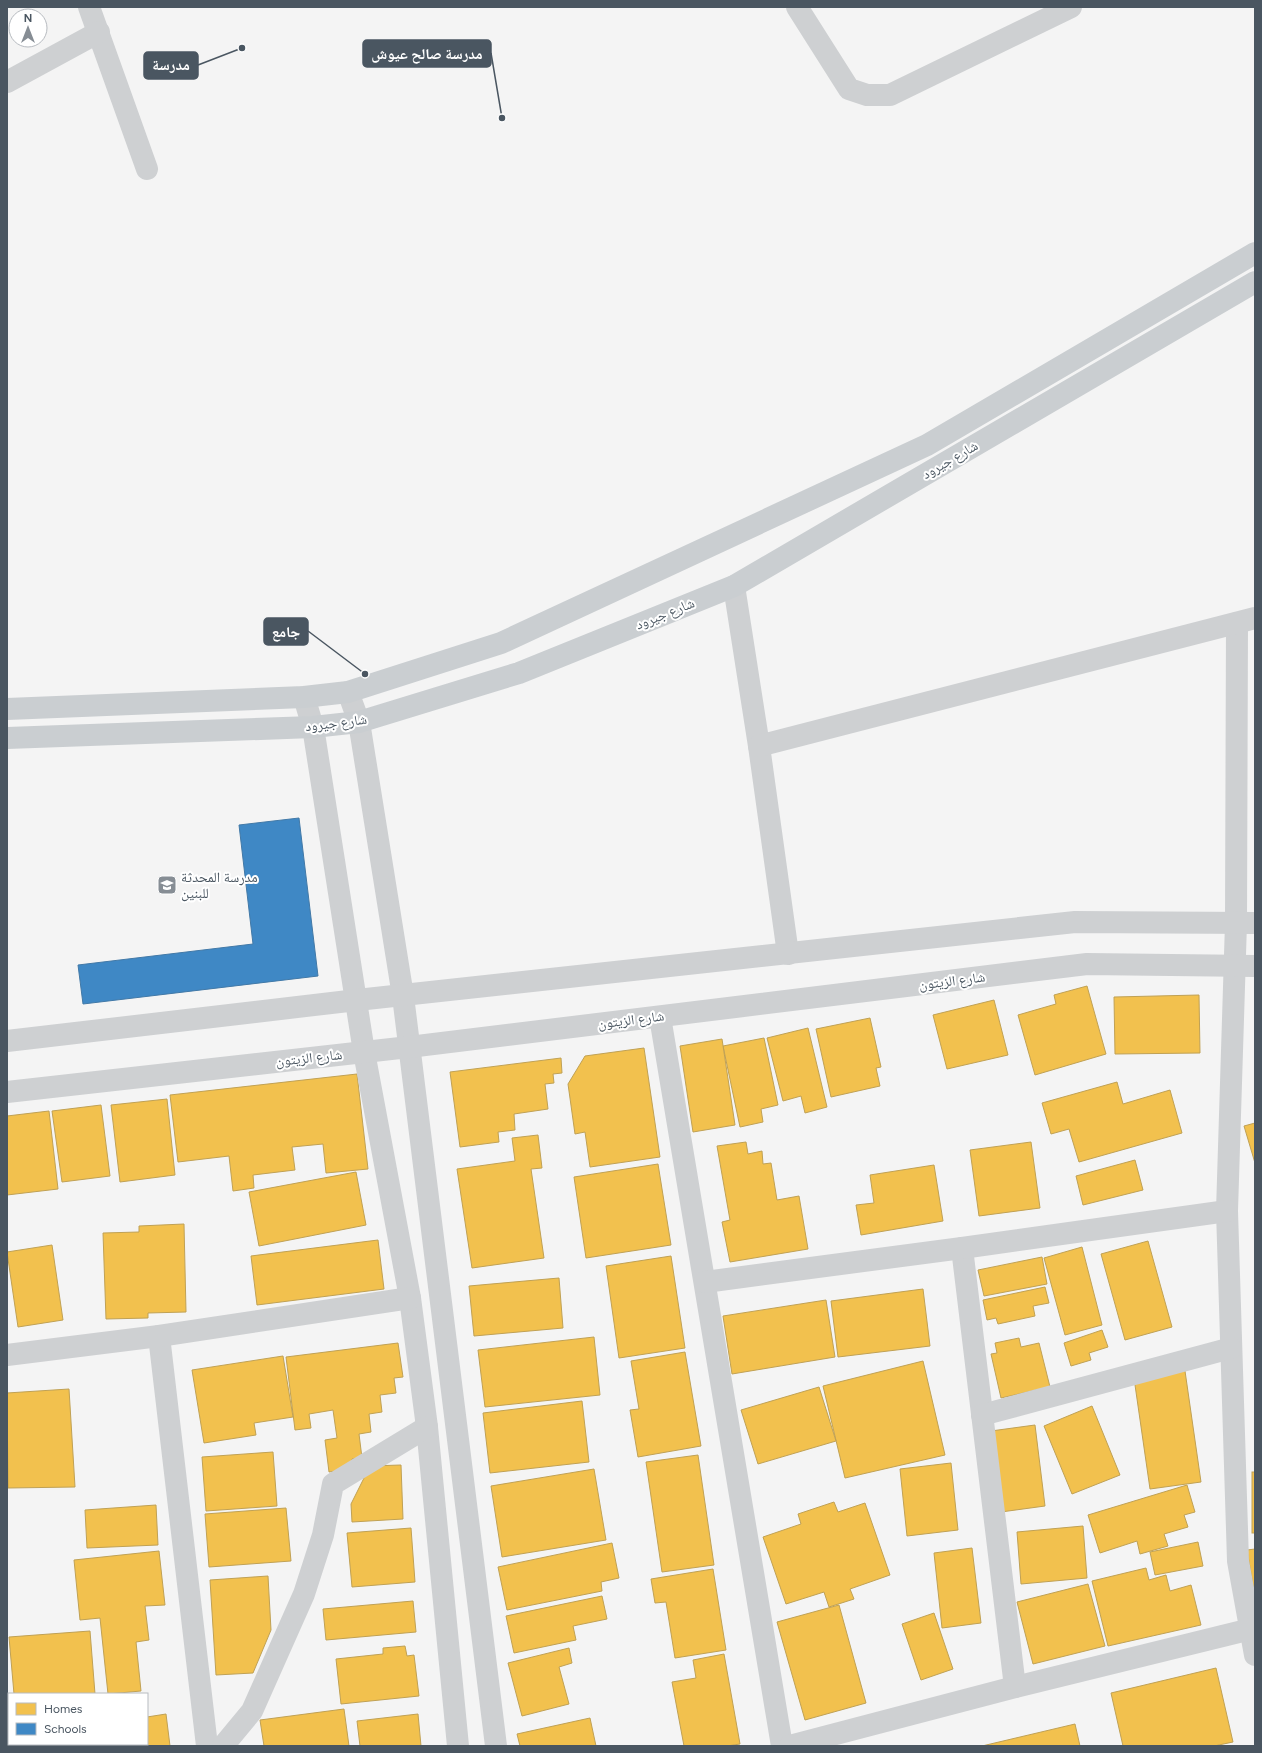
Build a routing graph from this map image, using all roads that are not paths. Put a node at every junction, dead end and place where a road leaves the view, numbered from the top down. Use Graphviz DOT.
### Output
graph roads {
  1 [pos="89,7"];
  2 [pos="797,7"];
  3 [pos="1070,7"];
  4 [pos="99,32"];
  5 [pos="7,82"];
  6 [pos="147,169"];
  7 [pos="1255,253"];
  8 [pos="1255,282"];
  9 [pos="734,586"];
  10 [pos="1246,621"];
  11 [pos="348,692"];
  12 [pos="304,696"];
  13 [pos="7,709"];
  14 [pos="359,722"];
  15 [pos="313,727"];
  16 [pos="7,738"];
  17 [pos="759,746"];
  18 [pos="1245,923"];
  19 [pos="788,954"];
  20 [pos="1245,966"];
  21 [pos="403,996"];
  22 [pos="357,1000"];
  23 [pos="660,1017"];
  24 [pos="7,1041"];
  25 [pos="409,1047"];
  26 [pos="364,1052"];
  27 [pos="7,1092"];
  28 [pos="1227,1211"];
  29 [pos="962,1248"];
  30 [pos="705,1282"];
  31 [pos="410,1298"];
  32 [pos="159,1336"];
  33 [pos="1231,1348"];
  34 [pos="7,1355"];
  35 [pos="982,1415"];
  36 [pos="427,1427"];
  37 [pos="1252,1629"];
  38 [pos="1255,1655"];
  39 [pos="1015,1687"];
  40 [pos="206,1746"];
  41 [pos="222,1746"];
  42 [pos="458,1746"];
  43 [pos="496,1746"];
  44 [pos="782,1746"];
  45 [pos="790,1746"];
  1 -- 4 [label="street"];
  2 -- 3 [label="street"];
  4 -- 5 [label="street"];
  4 -- 6 [label="street"];
  7 -- 11 [label="main road, شارع جيرود"];
  8 -- 9 [label="main road, شارع جيرود"];
  9 -- 14 [label="main road, شارع جيرود"];
  9 -- 17 [label="street"];
  10 -- 17 [label="street"];
  10 -- 18 [label="street"];
  11 -- 12 [label="main road, شارع جيرود"];
  11 -- 14 [label="street"];
  12 -- 13 [label="main road, شارع جيرود"];
  12 -- 15 [label="street"];
  14 -- 15 [label="main road, شارع جيرود"];
  14 -- 21 [label="street"];
  15 -- 16 [label="main road, شارع جيرود"];
  15 -- 22 [label="street"];
  17 -- 19 [label="street"];
  18 -- 19 [label="street"];
  18 -- 20 [label="street"];
  19 -- 21 [label="street"];
  20 -- 23 [label="street, شارع الزيتون"];
  20 -- 28 [label="street"];
  21 -- 22 [label="street"];
  21 -- 25 [label="street"];
  22 -- 24 [label="street"];
  22 -- 26 [label="street"];
  23 -- 25 [label="street, شارع الزيتون"];
  23 -- 30 [label="street"];
  25 -- 26 [label="street, شارع الزيتون"];
  25 -- 43 [label="street"];
  26 -- 27 [label="street, شارع الزيتون"];
  26 -- 31 [label="street"];
  28 -- 29 [label="street"];
  28 -- 33 [label="street"];
  29 -- 30 [label="street"];
  29 -- 35 [label="street"];
  30 -- 44 [label="street"];
  31 -- 32 [label="street"];
  31 -- 36 [label="street"];
  32 -- 34 [label="street"];
  32 -- 40 [label="street"];
  33 -- 35 [label="street"];
  33 -- 37 [label="street"];
  35 -- 39 [label="street"];
  36 -- 41 [label="street"];
  36 -- 42 [label="street"];
  37 -- 38 [label="street"];
  37 -- 39 [label="street"];
  39 -- 45 [label="street"];
}
